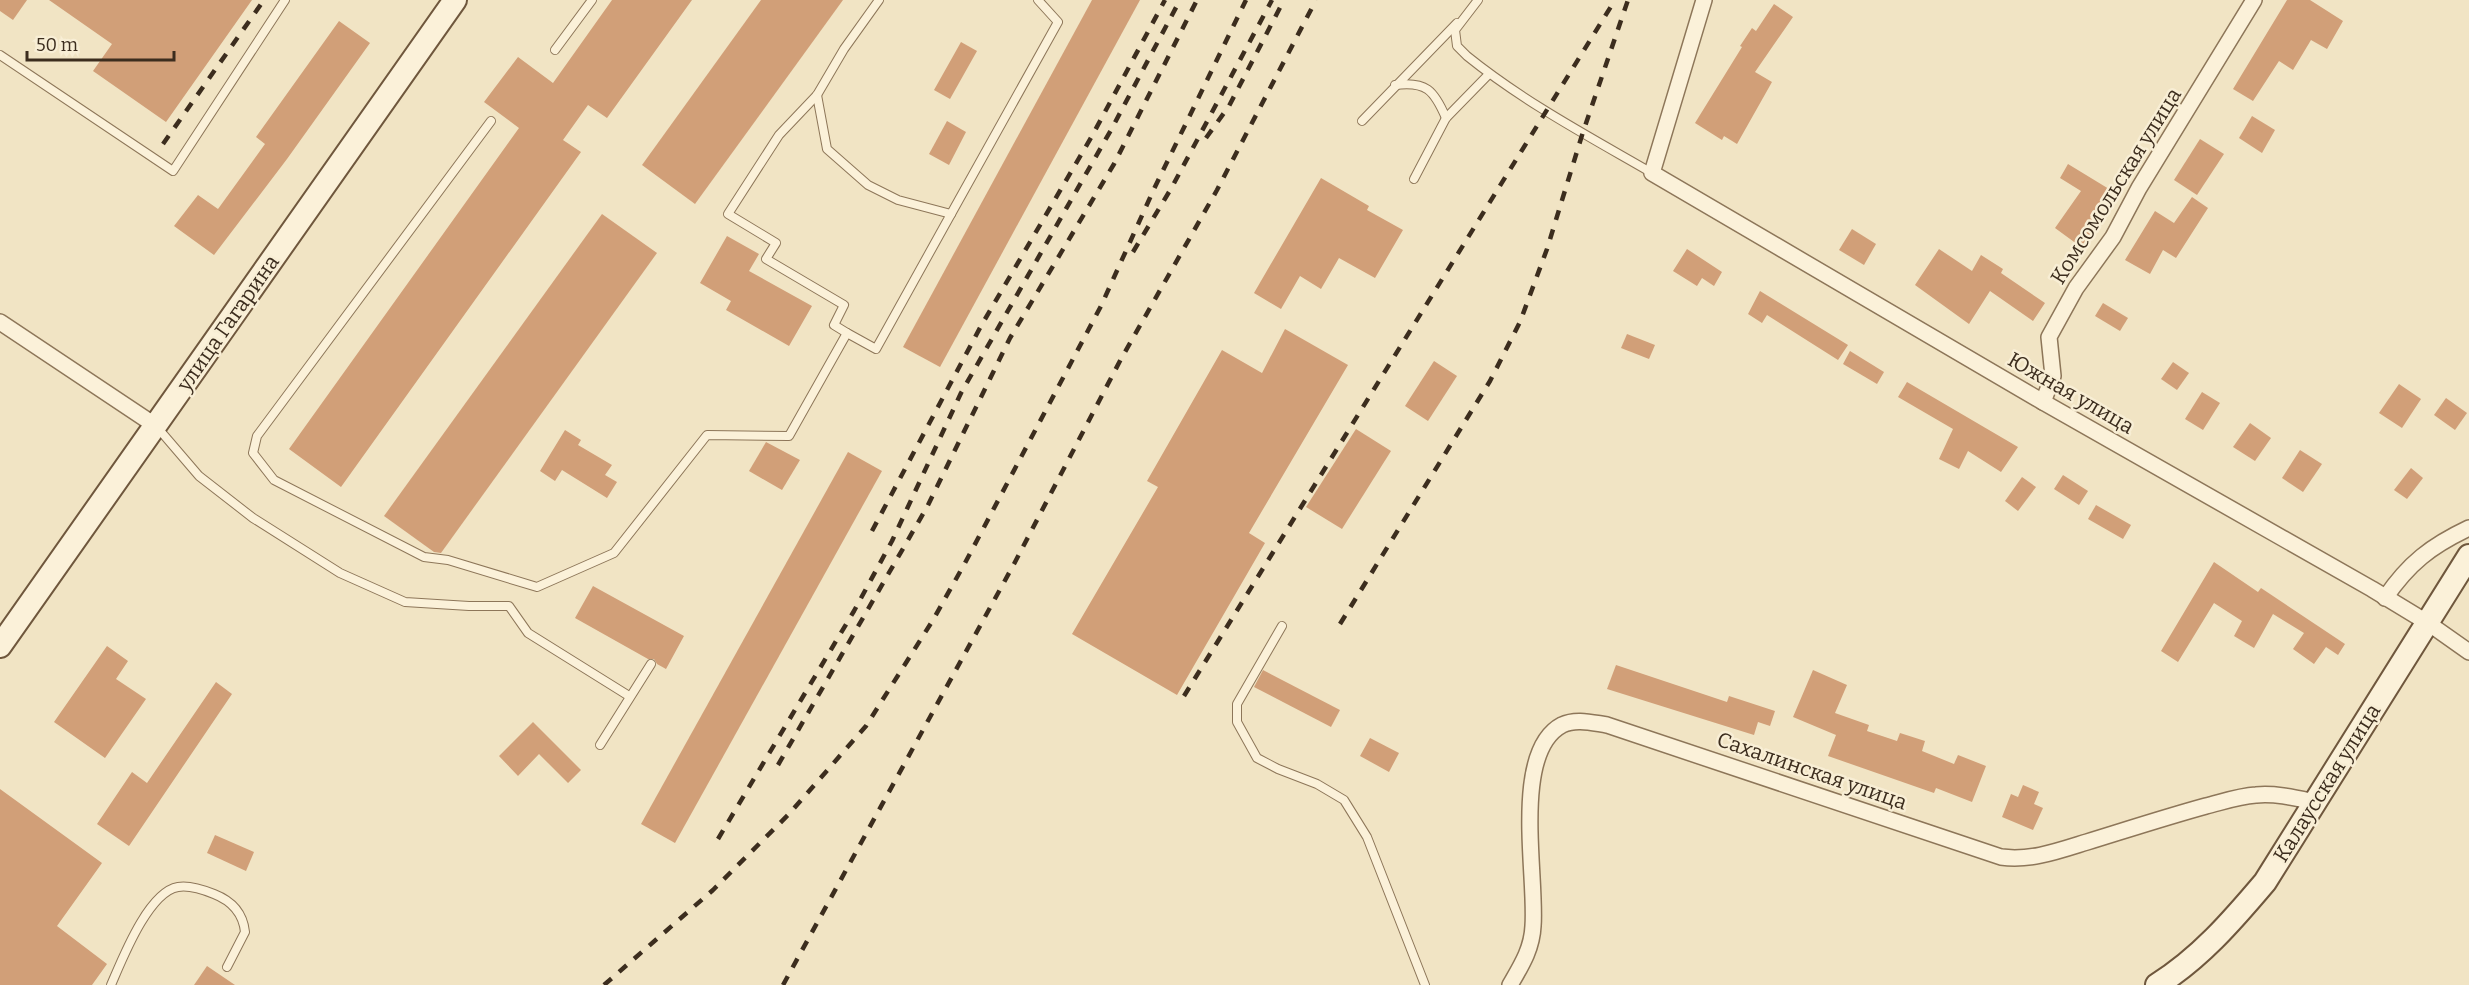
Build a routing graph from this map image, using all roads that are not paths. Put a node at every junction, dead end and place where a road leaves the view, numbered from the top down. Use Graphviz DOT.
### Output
graph roads {
  1 [pos="285,0"];
  2 [pos="455,0"];
  3 [pos="591,0"];
  4 [pos="879,0"];
  5 [pos="1038,0"];
  6 [pos="1478,0"];
  7 [pos="1704,0"];
  8 [pos="2254,0"];
  9 [pos="1464,15"];
  10 [pos="555,50"];
  11 [pos="0,55"];
  12 [pos="1489,74"];
  13 [pos="1395,85"];
  14 [pos="817,95"];
  15 [pos="1446,118"];
  16 [pos="491,121"];
  17 [pos="1362,121"];
  18 [pos="1652,173"];
  19 [pos="1414,179"];
  20 [pos="951,214"];
  21 [pos="0,322"];
  22 [pos="847,333"];
  23 [pos="2043,402"];
  24 [pos="156,426"];
  25 [pos="2469,528"];
  26 [pos="2469,556"];
  27 [pos="2385,598"];
  28 [pos="2428,623"];
  29 [pos="1282,626"];
  30 [pos="2,638"];
  31 [pos="2469,652"];
  32 [pos="651,664"];
  33 [pos="629,696"];
  34 [pos="600,745"];
  35 [pos="2315,802"];
  36 [pos="227,967"];
  37 [pos="111,985"];
  38 [pos="1425,985"];
  39 [pos="1510,985"];
  40 [pos="2157,985"];
  1 -- 11 [label="lane"];
  2 -- 24 [label="street, улица Гагарина"];
  3 -- 10 [label="lane"];
  4 -- 14 [label="lane"];
  5 -- 20 [label="lane"];
  6 -- 9 [label="lane"];
  7 -- 18 [label="street"];
  8 -- 23 [label="street, Комсомольская улица"];
  9 -- 12 [label="lane"];
  9 -- 13 [label="lane"];
  12 -- 15 [label="lane"];
  12 -- 18 [label="lane"];
  13 -- 15 [label="lane"];
  13 -- 17 [label="lane"];
  14 -- 20 [label="lane"];
  14 -- 22 [label="lane"];
  15 -- 19 [label="lane"];
  16 -- 22 [label="lane"];
  18 -- 23 [label="street, Южная улица"];
  20 -- 22 [label="lane"];
  21 -- 24 [label="street"];
  23 -- 27 [label="street, Южная улица"];
  24 -- 30 [label="street, улица Гагарина"];
  24 -- 33 [label="lane"];
  25 -- 27 [label="street"];
  26 -- 28 [label="street, Калаусская улица"];
  27 -- 28 [label="street, Южная улица"];
  28 -- 31 [label="street, Южная улица"];
  28 -- 35 [label="street, Калаусская улица"];
  29 -- 38 [label="lane"];
  32 -- 33 [label="lane"];
  33 -- 34 [label="lane"];
  35 -- 39 [label="street, Сахалинская улица"];
  35 -- 40 [label="street, Калаусская улица"];
  36 -- 37 [label="lane"];
}
